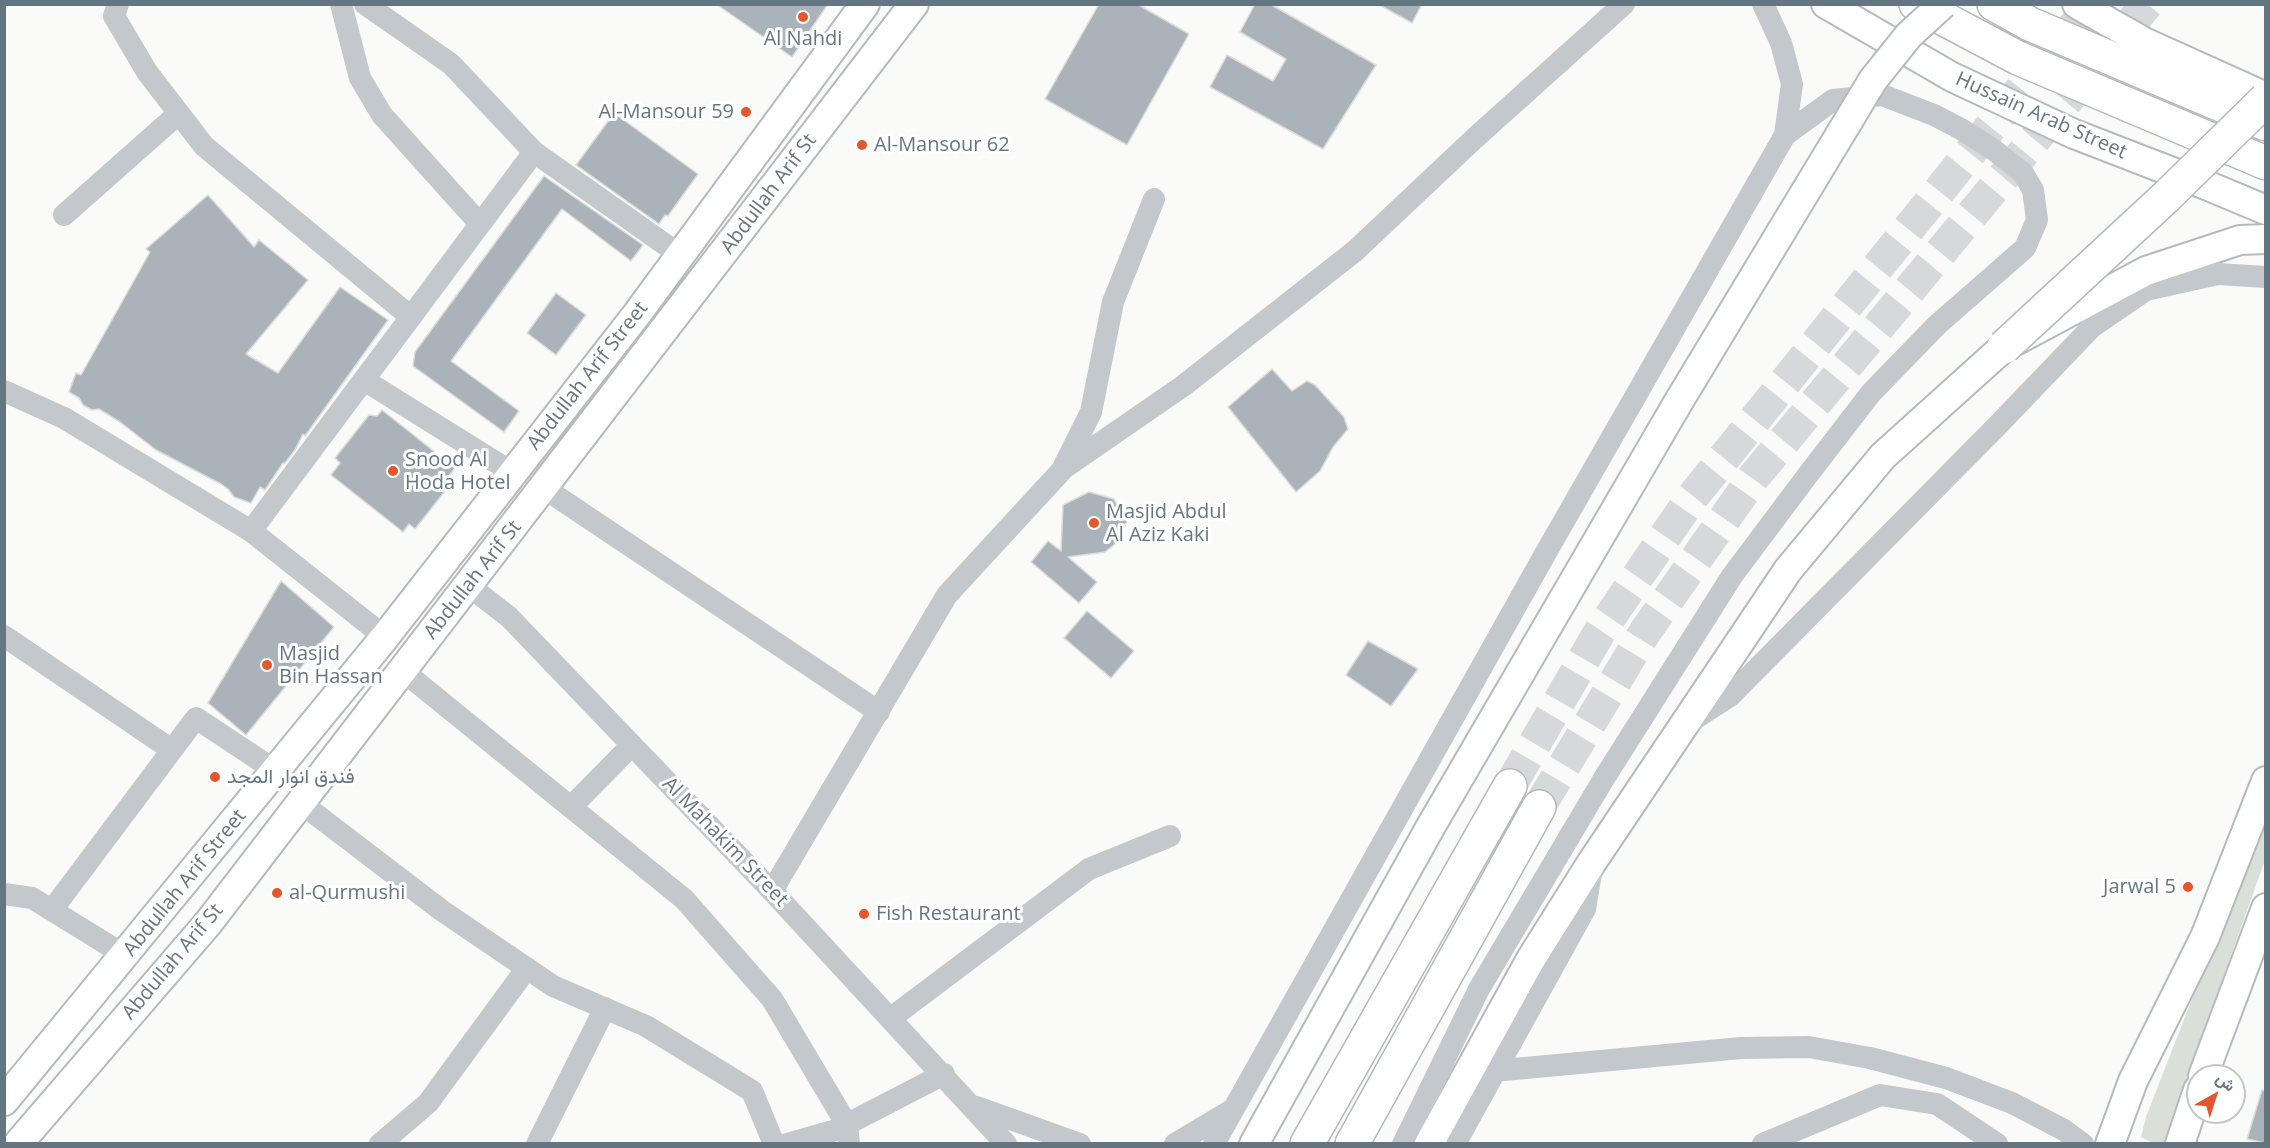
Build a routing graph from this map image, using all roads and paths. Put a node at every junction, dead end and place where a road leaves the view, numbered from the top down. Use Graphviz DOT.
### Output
graph roads {
  1 [pos="118,4"];
  2 [pos="340,4"];
  3 [pos="365,4"];
  4 [pos="865,4"];
  5 [pos="914,4"];
  6 [pos="1624,4"];
  7 [pos="1763,4"];
  8 [pos="1826,4"];
  9 [pos="1916,4"];
  10 [pos="1943,4"];
  11 [pos="1994,4"];
  12 [pos="2077,4"];
  13 [pos="2265,98"];
  14 [pos="178,114"];
  15 [pos="2265,124"];
  16 [pos="1785,135"];
  17 [pos="534,152"];
  18 [pos="2265,164"];
  19 [pos="1154,199"];
  20 [pos="2265,210"];
  21 [pos="64,216"];
  22 [pos="480,224"];
  23 [pos="2265,239"];
  24 [pos="680,255"];
  25 [pos="2265,277"];
  26 [pos="411,317"];
  27 [pos="2004,347"];
  28 [pos="364,380"];
  29 [pos="4,391"];
  30 [pos="1064,468"];
  31 [pos="513,473"];
  32 [pos="544,488"];
  33 [pos="251,531"];
  34 [pos="469,586"];
  35 [pos="4,636"];
  36 [pos="385,638"];
  37 [pos="408,665"];
  38 [pos="879,712"];
  39 [pos="1684,726"];
  40 [pos="632,745"];
  41 [pos="172,750"];
  42 [pos="276,771"];
  43 [pos="2265,781"];
  44 [pos="1510,786"];
  45 [pos="301,803"];
  46 [pos="571,807"];
  47 [pos="1539,807"];
  48 [pos="1170,836"];
  49 [pos="1592,862"];
  50 [pos="772,891"];
  51 [pos="4,894"];
  52 [pos="2265,908"];
  53 [pos="52,910"];
  54 [pos="126,956"];
  55 [pos="527,968"];
  56 [pos="605,1008"];
  57 [pos="891,1018"];
  58 [pos="2207,1064"];
  59 [pos="1493,1071"];
  60 [pos="944,1074"];
  61 [pos="1946,1078"];
  62 [pos="4,1101"];
  63 [pos="1937,1104"];
  64 [pos="972,1106"];
  65 [pos="1233,1109"];
  66 [pos="2186,1124"];
  67 [pos="848,1134"];
  68 [pos="18,1143"];
  69 [pos="380,1143"];
  70 [pos="537,1143"];
  71 [pos="774,1143"];
  72 [pos="787,1143"];
  73 [pos="1006,1143"];
  74 [pos="1080,1143"];
  75 [pos="1174,1143"];
  76 [pos="1214,1143"];
  77 [pos="1254,1143"];
  78 [pos="1307,1143"];
  79 [pos="1352,1143"];
  80 [pos="1403,1143"];
  81 [pos="1429,1143"];
  82 [pos="1455,1143"];
  83 [pos="1763,1143"];
  84 [pos="1997,1143"];
  85 [pos="2083,1143"];
  86 [pos="2110,1143"];
  87 [pos="2180,1143"];
  1 -- 14 [label="street"];
  2 -- 22 [label="street"];
  3 -- 17 [label="street"];
  4 -- 24 [label="main road, Abdullah Arif Street"];
  5 -- 32 [label="main road, Abdullah Arif St"];
  6 -- 30 [label="street"];
  7 -- 16 [label="street"];
  8 -- 20 [label="main road, Hussain Arab Street"];
  9 -- 18 [label="highway"];
  10 -- 77 [label="main road, bridge"];
  11 -- 15 [label="highway"];
  12 -- 13 [label="main road"];
  13 -- 27 [label="highway, bridge"];
  14 -- 21 [label="street"];
  14 -- 26 [label="street"];
  16 -- 65 [label="street"];
  16 -- 80 [label="street"];
  17 -- 22 [label="street"];
  17 -- 24 [label="street"];
  19 -- 30 [label="street"];
  22 -- 26 [label="street"];
  23 -- 27 [label="main road, bridge"];
  24 -- 31 [label="main road, Abdullah Arif Street"];
  25 -- 39 [label="street"];
  26 -- 28 [label="street"];
  27 -- 39 [label="main road"];
  28 -- 31 [label="street"];
  28 -- 33 [label="street"];
  29 -- 33 [label="street"];
  30 -- 38 [label="street"];
  31 -- 36 [label="main road, Abdullah Arif Street"];
  32 -- 34 [label="main road, Abdullah Arif St"];
  32 -- 38 [label="street"];
  33 -- 36 [label="street"];
  34 -- 37 [label="main road, Abdullah Arif St"];
  34 -- 40 [label="street, Al Mahakim Street"];
  35 -- 41 [label="street"];
  36 -- 37 [label="main road"];
  36 -- 42 [label="main road, Abdullah Arif Street"];
  37 -- 45 [label="main road, Abdullah Arif St"];
  37 -- 46 [label="street"];
  38 -- 50 [label="street"];
  39 -- 49 [label="main road"];
  40 -- 46 [label="street"];
  40 -- 50 [label="street, Al Mahakim Street"];
  41 -- 42 [label="street"];
  41 -- 53 [label="street"];
  42 -- 54 [label="main road, Abdullah Arif Street"];
  43 -- 86 [label="main road"];
  44 -- 78 [label="highway"];
  45 -- 55 [label="street"];
  45 -- 68 [label="main road, Abdullah Arif St"];
  46 -- 67 [label="street"];
  47 -- 79 [label="highway"];
  48 -- 57 [label="street"];
  49 -- 59 [label="street"];
  49 -- 81 [label="main road"];
  50 -- 57 [label="street, Al Mahakim Street"];
  51 -- 53 [label="street"];
  52 -- 58 [label="main road"];
  53 -- 54 [label="street"];
  54 -- 62 [label="main road, Abdullah Arif Street"];
  55 -- 56 [label="street"];
  55 -- 69 [label="street"];
  56 -- 70 [label="street"];
  56 -- 71 [label="street"];
  57 -- 60 [label="street, Al Mahakim Street"];
  59 -- 61 [label="street"];
  59 -- 82 [label="street"];
  60 -- 64 [label="street, Al Mahakim Street"];
  60 -- 67 [label="street"];
  61 -- 63 [label="street"];
  61 -- 85 [label="street"];
  63 -- 83 [label="street"];
  63 -- 84 [label="street"];
  64 -- 73 [label="street, Al Mahakim Street"];
  64 -- 74 [label="street"];
  65 -- 75 [label="street"];
  65 -- 76 [label="street"];
  66 -- 87 [label="main road"];
  67 -- 72 [label="street"];
}
